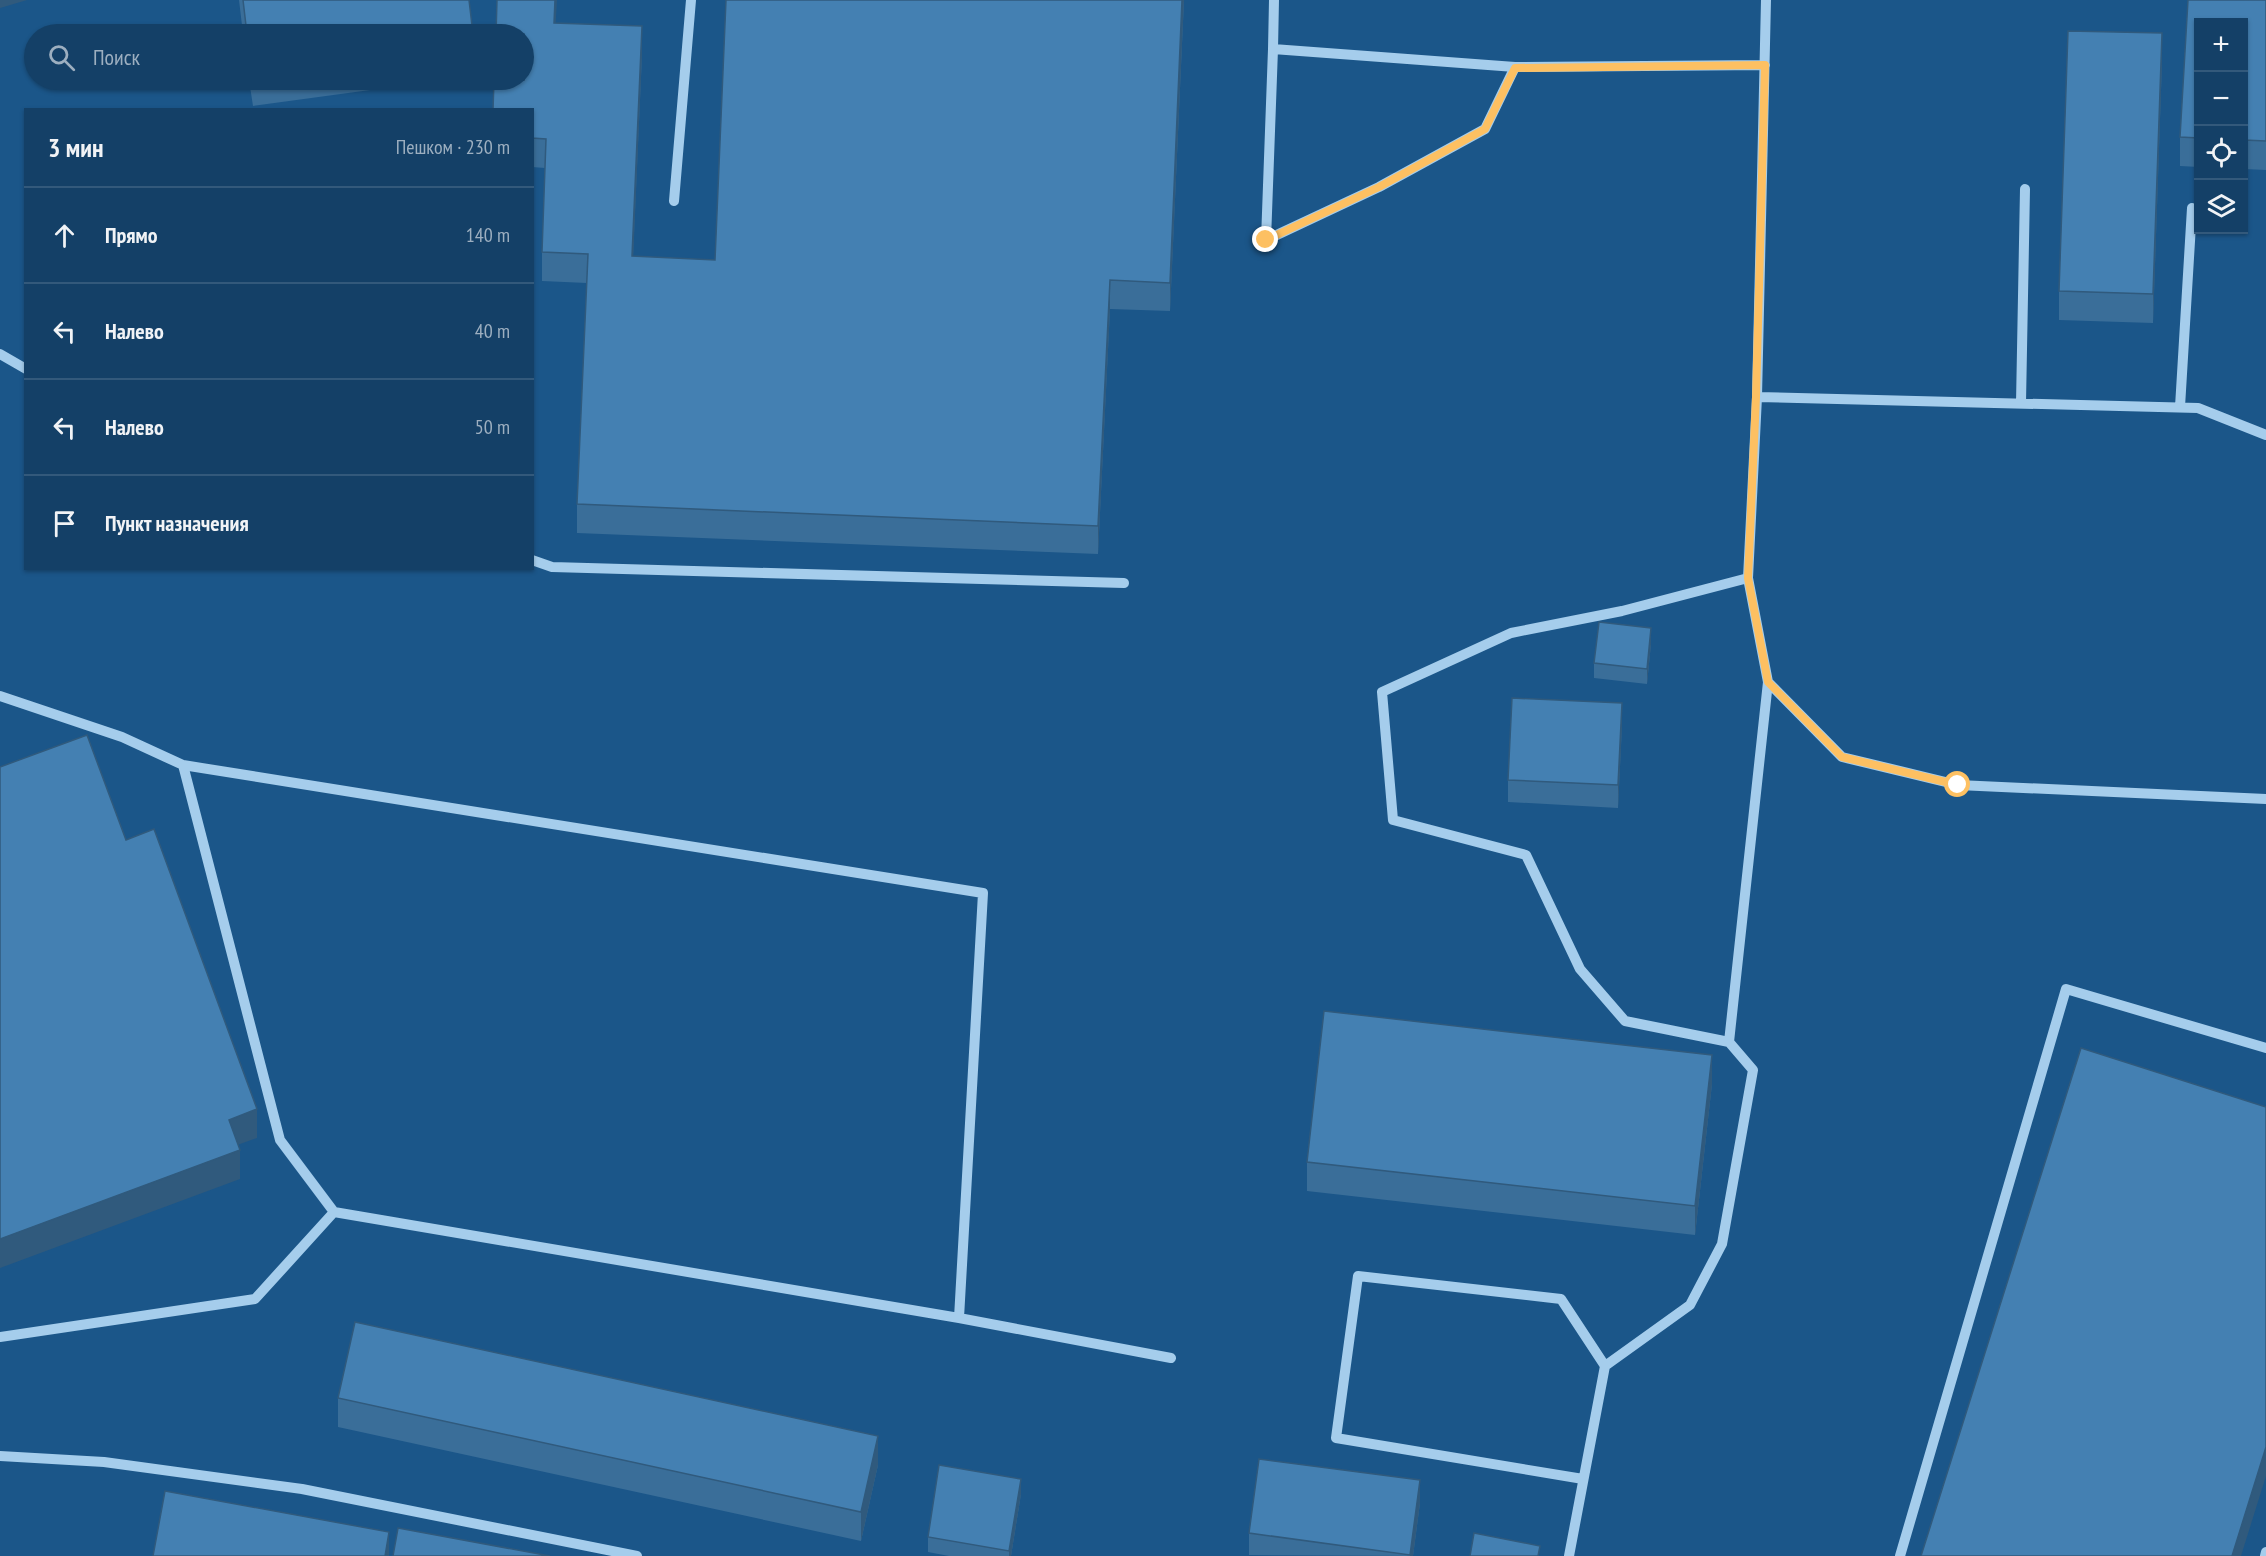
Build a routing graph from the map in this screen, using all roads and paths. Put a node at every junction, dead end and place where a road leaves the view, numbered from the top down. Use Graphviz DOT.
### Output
graph roads {
  1 [pos="691,0"];
  2 [pos="1274,0"];
  3 [pos="1766,0"];
  4 [pos="1273,49"];
  5 [pos="1765,65"];
  6 [pos="1515,68"];
  7 [pos="2025,189"];
  8 [pos="674,201"];
  9 [pos="2192,208"];
  10 [pos="0,354"];
  11 [pos="24,368"];
  12 [pos="1756,397"];
  13 [pos="2021,403"];
  14 [pos="2180,407"];
  15 [pos="2266,435"];
  16 [pos="534,561"];
  17 [pos="1748,578"];
  18 [pos="1124,583"];
  19 [pos="1768,682"];
  20 [pos="0,696"];
  21 [pos="183,765"];
  22 [pos="2266,799"];
  23 [pos="1729,1042"];
  24 [pos="2266,1047"];
  25 [pos="334,1212"];
  26 [pos="959,1318"];
  27 [pos="0,1337"];
  28 [pos="1171,1358"];
  29 [pos="1605,1366"];
  30 [pos="0,1456"];
  31 [pos="1583,1479"];
  32 [pos="637,1556"];
  33 [pos="1569,1556"];
  34 [pos="1900,1556"];
  1 -- 8 [label="lane"];
  2 -- 4 [label="lane"];
  3 -- 5 [label="lane"];
  4 -- 6 [label="lane"];
  4 -- 6 [label="lane"];
  5 -- 6 [label="lane"];
  5 -- 12 [label="lane"];
  7 -- 13 [label="lane"];
  9 -- 14 [label="lane"];
  10 -- 11 [label="lane"];
  12 -- 13 [label="lane"];
  12 -- 17 [label="lane"];
  13 -- 14 [label="lane"];
  14 -- 15 [label="lane"];
  16 -- 18 [label="lane"];
  17 -- 19 [label="lane"];
  17 -- 23 [label="lane"];
  19 -- 22 [label="lane"];
  19 -- 23 [label="lane"];
  20 -- 21 [label="lane"];
  21 -- 25 [label="lane"];
  21 -- 26 [label="lane"];
  23 -- 29 [label="lane"];
  24 -- 34 [label="lane"];
  25 -- 26 [label="lane"];
  25 -- 27 [label="lane"];
  26 -- 28 [label="lane"];
  29 -- 31 [label="lane"];
  29 -- 31 [label="lane"];
  30 -- 32 [label="lane"];
  31 -- 33 [label="lane"];
}
